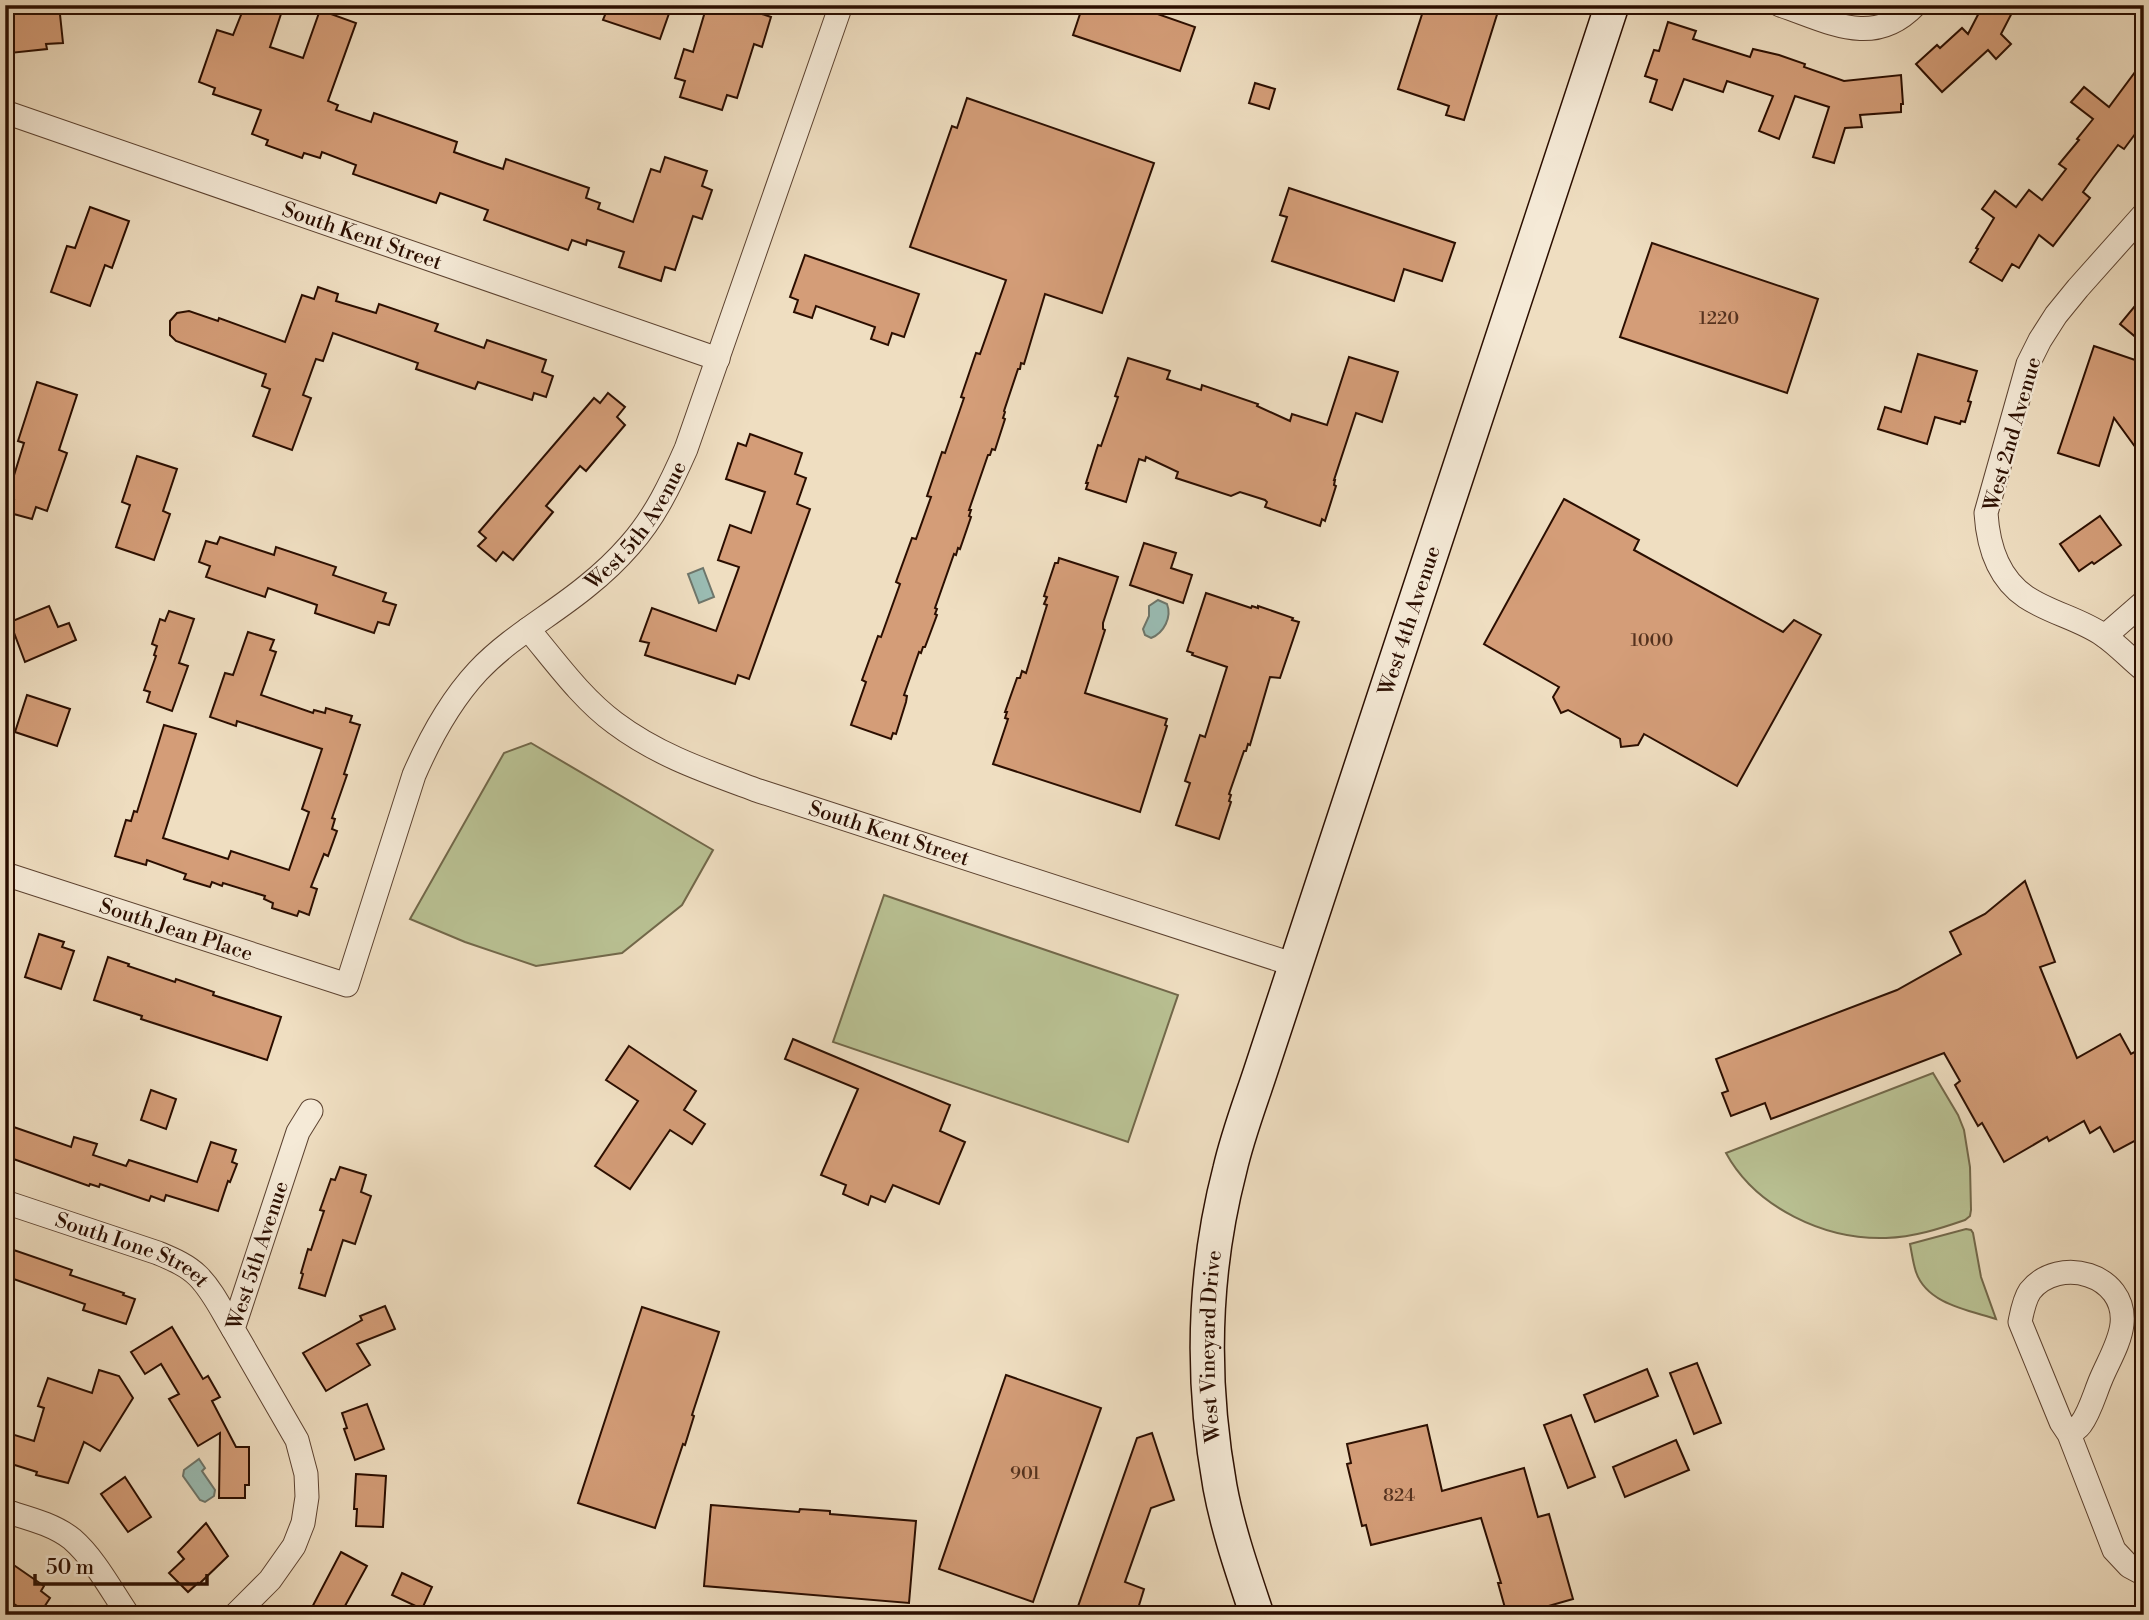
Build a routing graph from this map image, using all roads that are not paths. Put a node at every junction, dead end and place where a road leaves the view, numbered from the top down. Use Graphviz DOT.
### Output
graph roads {
  1 [pos="841,5"];
  2 [pos="1612,5"];
  3 [pos="1780,5"];
  4 [pos="1915,5"];
  5 [pos="5,112"];
  6 [pos="2144,214"];
  7 [pos="718,359"];
  8 [pos="2144,602"];
  9 [pos="528,629"];
  10 [pos="2105,636"];
  11 [pos="2144,670"];
  12 [pos="5,874"];
  13 [pos="1295,965"];
  14 [pos="346,985"];
  15 [pos="312,1111"];
  16 [pos="5,1202"];
  17 [pos="1216,1239"];
  18 [pos="233,1329"];
  19 [pos="2069,1434"];
  20 [pos="5,1511"];
  21 [pos="2144,1574"];
  22 [pos="128,1615"];
  23 [pos="235,1615"];
  24 [pos="1258,1615"];
  1 -- 7 [label="street, West 5th Avenue"];
  2 -- 13 [label="main road, West 4th Avenue"];
  3 -- 4 [label="street"];
  5 -- 7 [label="street, South Kent Street"];
  6 -- 10 [label="street, West 2nd Avenue"];
  7 -- 9 [label="street, West 5th Avenue"];
  8 -- 10 [label="street"];
  9 -- 13 [label="street, South Kent Street"];
  9 -- 14 [label="street, West 5th Avenue"];
  10 -- 11 [label="street"];
  12 -- 14 [label="street, South Jean Place"];
  13 -- 17 [label="main road, West 4th Avenue"];
  15 -- 18 [label="street, West 5th Avenue"];
  16 -- 18 [label="street, South Ione Street"];
  17 -- 24 [label="main road, West Vineyard Drive"];
  18 -- 23 [label="street, West 5th Avenue"];
  19 -- 19 [label="street"];
  19 -- 21 [label="street"];
  20 -- 22 [label="street"];
}
